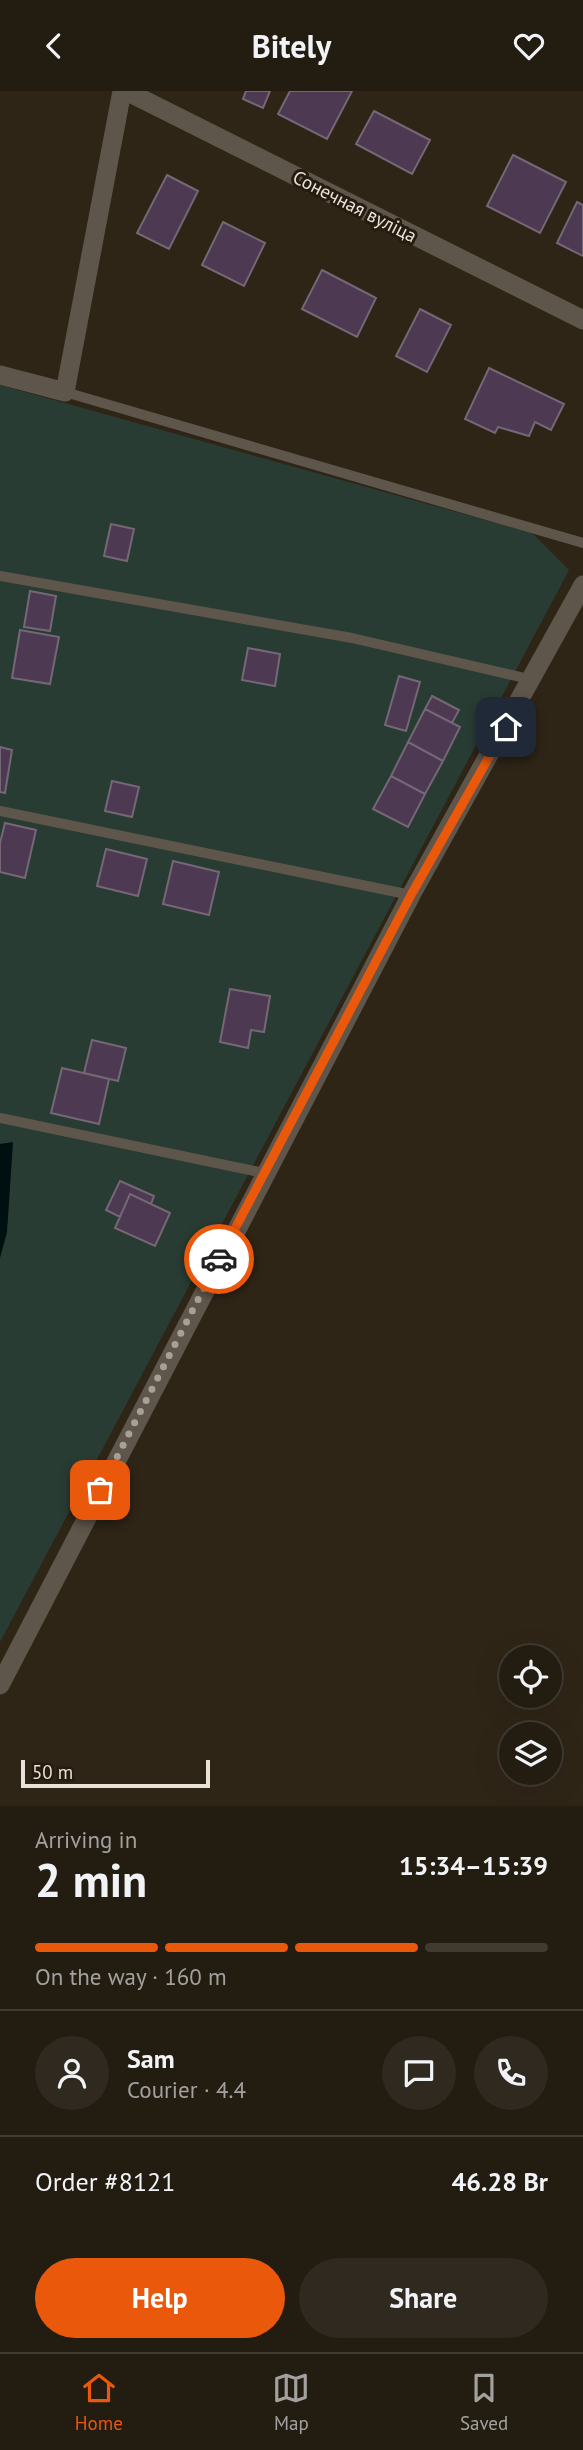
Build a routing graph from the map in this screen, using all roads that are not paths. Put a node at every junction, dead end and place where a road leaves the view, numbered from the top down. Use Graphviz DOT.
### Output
graph roads {
  1 [pos="124,91"];
  2 [pos="583,320"];
  3 [pos="0,375"];
  4 [pos="65,393"];
  5 [pos="583,543"];
  6 [pos="0,576"];
  7 [pos="583,585"];
  8 [pos="533,680"];
  9 [pos="0,811"];
  10 [pos="411,895"];
  11 [pos="0,1118"];
  12 [pos="264,1173"];
  13 [pos="0,1685"];
  1 -- 2 [label="street, Сонечная вуліца"];
  1 -- 4 [label="street"];
  3 -- 4 [label="street"];
  4 -- 5 [label="lane"];
  6 -- 8 [label="lane"];
  7 -- 8 [label="street"];
  8 -- 10 [label="street"];
  9 -- 10 [label="lane"];
  10 -- 12 [label="street"];
  11 -- 12 [label="lane"];
  12 -- 13 [label="street"];
}
